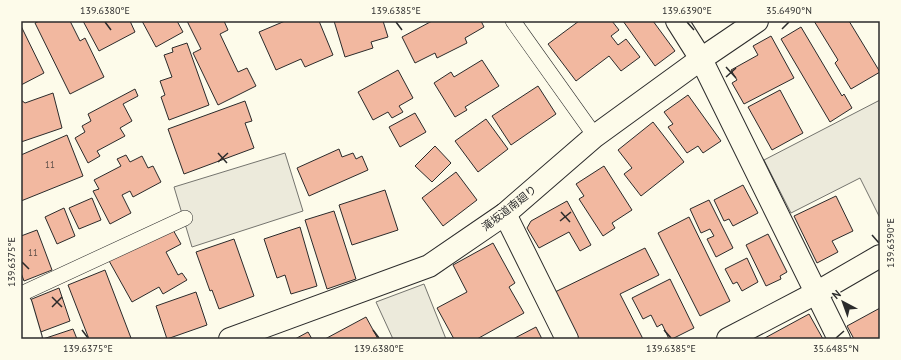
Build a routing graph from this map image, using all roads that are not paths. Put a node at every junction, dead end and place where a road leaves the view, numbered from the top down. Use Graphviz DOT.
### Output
graph roads {
  1 [pos="513,21"];
  2 [pos="677,21"];
  3 [pos="758,21"];
  4 [pos="701,59"];
  5 [pos="595,136"];
  6 [pos="504,214"];
  7 [pos="185,218"];
  8 [pos="880,256"];
  9 [pos="816,293"];
  10 [pos="21,294"];
  11 [pos="21,304"];
  12 [pos="236,338"];
  13 [pos="31,339"];
  14 [pos="567,339"];
  15 [pos="728,339"];
  16 [pos="839,339"];
  1 -- 5 [label="lane"];
  2 -- 4 [label="street"];
  3 -- 4 [label="street, 滝坂道南廻り"];
  4 -- 5 [label="street, 滝坂道南廻り"];
  4 -- 9 [label="street"];
  5 -- 6 [label="street, 滝坂道南廻り"];
  6 -- 12 [label="street, 滝坂道南廻り"];
  6 -- 14 [label="street"];
  7 -- 10 [label="lane"];
  8 -- 9 [label="street"];
  9 -- 15 [label="street"];
  9 -- 16 [label="street"];
  11 -- 13 [label="street"];
}
